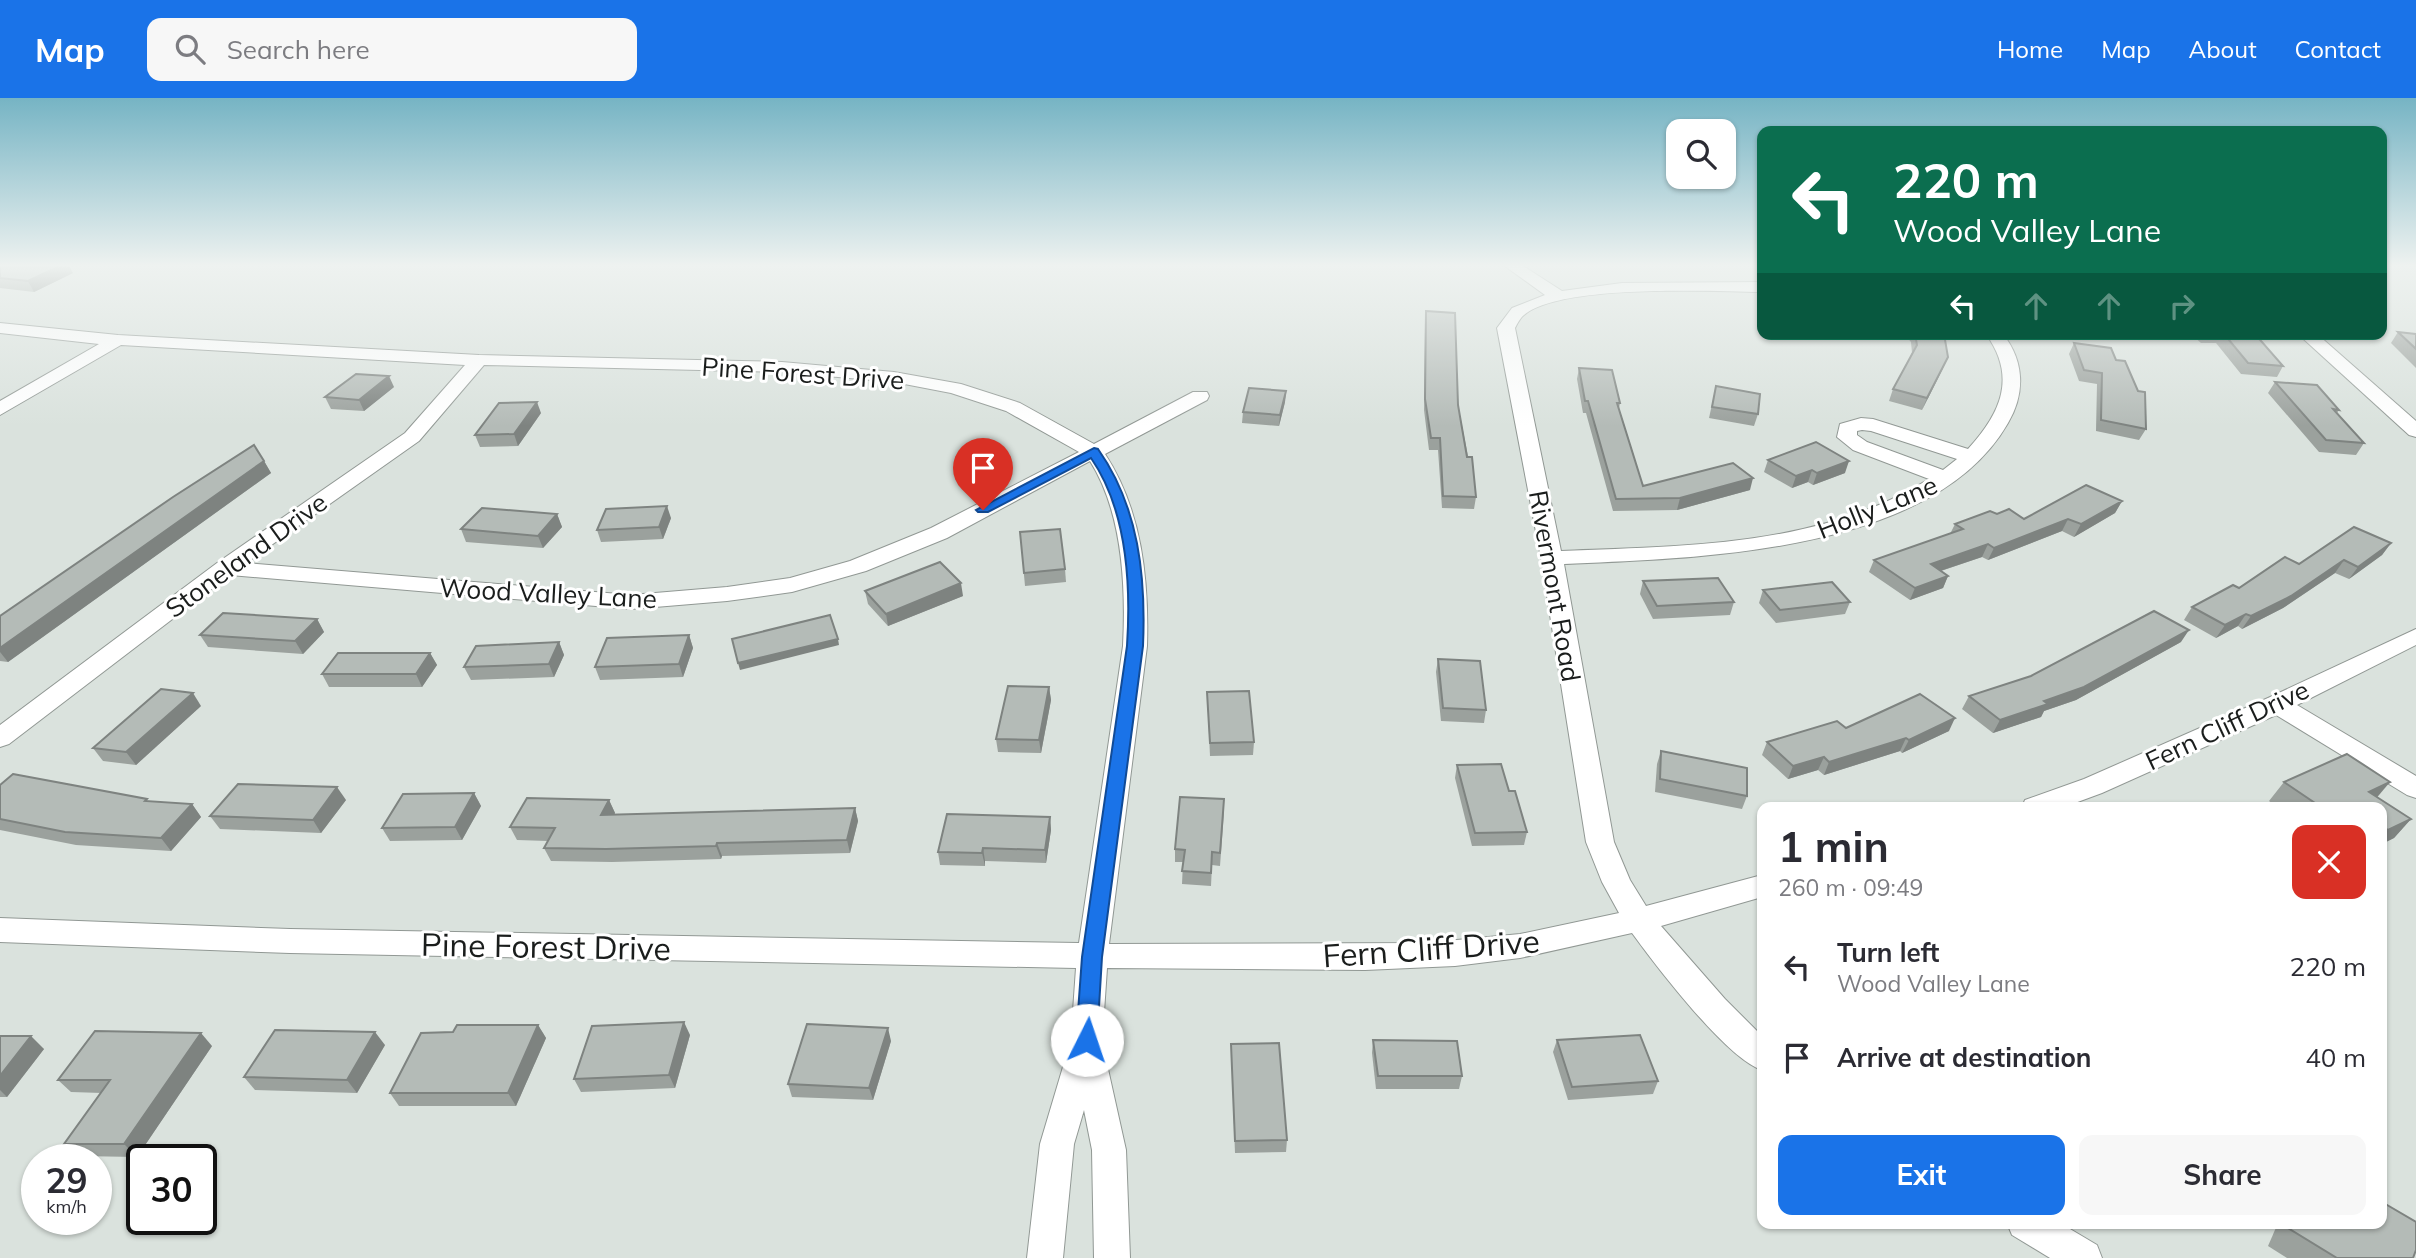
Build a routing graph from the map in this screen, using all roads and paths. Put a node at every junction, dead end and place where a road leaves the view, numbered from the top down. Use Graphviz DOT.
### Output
graph roads {
  1 [pos="1510,318"];
  2 [pos="0,328"];
  3 [pos="118,340"];
  4 [pos="1999,340"];
  5 [pos="2313,340"];
  6 [pos="479,360"];
  7 [pos="1200,396"];
  8 [pos="0,409"];
  9 [pos="2416,431"];
  10 [pos="1094,452"];
  11 [pos="1972,457"];
  12 [pos="1947,479"];
  13 [pos="1552,558"];
  14 [pos="225,568"];
  15 [pos="2416,636"];
  16 [pos="2277,704"];
  17 [pos="0,738"];
  18 [pos="2416,788"];
  19 [pos="2049,802"];
  20 [pos="1757,887"];
  21 [pos="1637,920"];
  22 [pos="0,930"];
  23 [pos="1092,957"];
  24 [pos="1087,1040"];
  25 [pos="1757,1052"];
  26 [pos="2035,1229"];
  27 [pos="1045,1258"];
  28 [pos="1112,1258"];
  29 [pos="2084,1258"];
  1 -- 13 [label="street, Rivermont Road"];
  2 -- 3 [label="street, Pine Forest Drive"];
  3 -- 6 [label="street, Pine Forest Drive"];
  3 -- 8 [label="street"];
  4 -- 11 [label="street, Holly Lane"];
  5 -- 9 [label="street"];
  6 -- 10 [label="street, Pine Forest Drive"];
  6 -- 14 [label="street, Stoneland Drive"];
  7 -- 10 [label="street, Wood Valley Lane"];
  10 -- 14 [label="street, Wood Valley Lane"];
  10 -- 23 [label="street"];
  11 -- 12 [label="street, Holly Lane"];
  11 -- 12 [label="street"];
  12 -- 13 [label="street, Holly Lane"];
  13 -- 21 [label="street, Rivermont Road"];
  14 -- 17 [label="street, Stoneland Drive"];
  15 -- 16 [label="street, Fern Cliff Drive"];
  16 -- 18 [label="street"];
  16 -- 19 [label="street, Fern Cliff Drive"];
  20 -- 21 [label="street, Fern Cliff Drive"];
  21 -- 23 [label="street, Fern Cliff Drive"];
  21 -- 25 [label="street, Rivermont Road"];
  22 -- 23 [label="street, Pine Forest Drive"];
  23 -- 24 [label="street"];
  24 -- 27 [label="street"];
  24 -- 28 [label="street"];
  26 -- 29 [label="street"];
}
